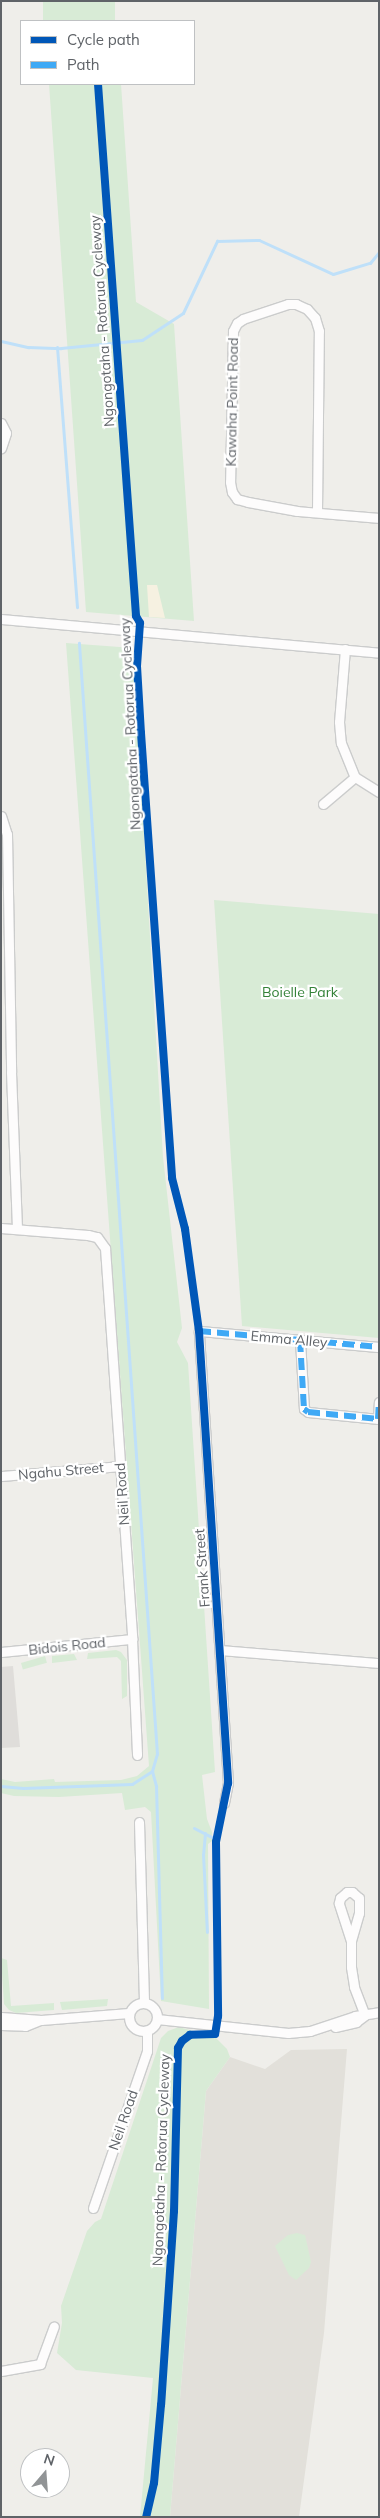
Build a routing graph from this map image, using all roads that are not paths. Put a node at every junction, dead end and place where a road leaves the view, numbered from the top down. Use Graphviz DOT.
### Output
graph roads {
  1 [pos="1,423"];
  2 [pos="1,448"];
  3 [pos="317,512"];
  4 [pos="379,518"];
  5 [pos="1,619"];
  6 [pos="345,650"];
  7 [pos="379,652"];
  8 [pos="356,777"];
  9 [pos="379,792"];
  10 [pos="322,804"];
  11 [pos="1,816"];
  12 [pos="5,915"];
  13 [pos="6,1072"];
  14 [pos="1,1228"];
  15 [pos="16,1229"];
  16 [pos="199,1331"];
  17 [pos="300,1340"];
  18 [pos="379,1347"];
  19 [pos="379,1402"];
  20 [pos="378,1419"];
  21 [pos="120,1466"];
  22 [pos="1,1476"];
  23 [pos="132,1639"];
  24 [pos="220,1650"];
  25 [pos="1,1652"];
  26 [pos="379,1663"];
  27 [pos="137,1755"];
  28 [pos="224,1803"];
  29 [pos="139,1822"];
  30 [pos="351,1941"];
  31 [pos="144,2003"];
  32 [pos="379,2012"];
  33 [pos="129,2013"];
  34 [pos="365,2015"];
  35 [pos="1,2017"];
  36 [pos="157,2019"];
  37 [pos="40,2020"];
  38 [pos="1,2025"];
  39 [pos="147,2031"];
  40 [pos="94,2208"];
  41 [pos="54,2326"];
  42 [pos="1,2371"];
  1 -- 2 [label="street"];
  3 -- 3 [label="street, Kawaha Point Road"];
  3 -- 4 [label="street, Kawaha Point Road"];
  5 -- 6 [label="street"];
  6 -- 7 [label="street"];
  6 -- 8 [label="street"];
  8 -- 9 [label="street"];
  8 -- 10 [label="street"];
  11 -- 12 [label="street"];
  12 -- 13 [label="street"];
  13 -- 15 [label="street"];
  14 -- 15 [label="street"];
  15 -- 21 [label="street, Neil Road"];
  16 -- 17 [label="street, Emma Alley"];
  16 -- 24 [label="street, Frank Street"];
  17 -- 18 [label="street, Emma Alley"];
  17 -- 20 [label="street"];
  19 -- 20 [label="street"];
  21 -- 22 [label="street, Ngahu Street"];
  21 -- 23 [label="street, Neil Road"];
  23 -- 25 [label="street, Bidois Road"];
  23 -- 27 [label="street, Neil Road"];
  24 -- 26 [label="street"];
  24 -- 28 [label="street, Frank Street"];
  29 -- 31 [label="street"];
  30 -- 30 [label="street"];
  30 -- 34 [label="street"];
  31 -- 33 [label="street"];
  31 -- 36 [label="street"];
  32 -- 34 [label="street"];
  33 -- 37 [label="street"];
  33 -- 39 [label="street"];
  34 -- 36 [label="street"];
  35 -- 37 [label="street"];
  36 -- 39 [label="street"];
  37 -- 38 [label="street"];
  39 -- 40 [label="street, Neil Road"];
  41 -- 42 [label="street"];
}
